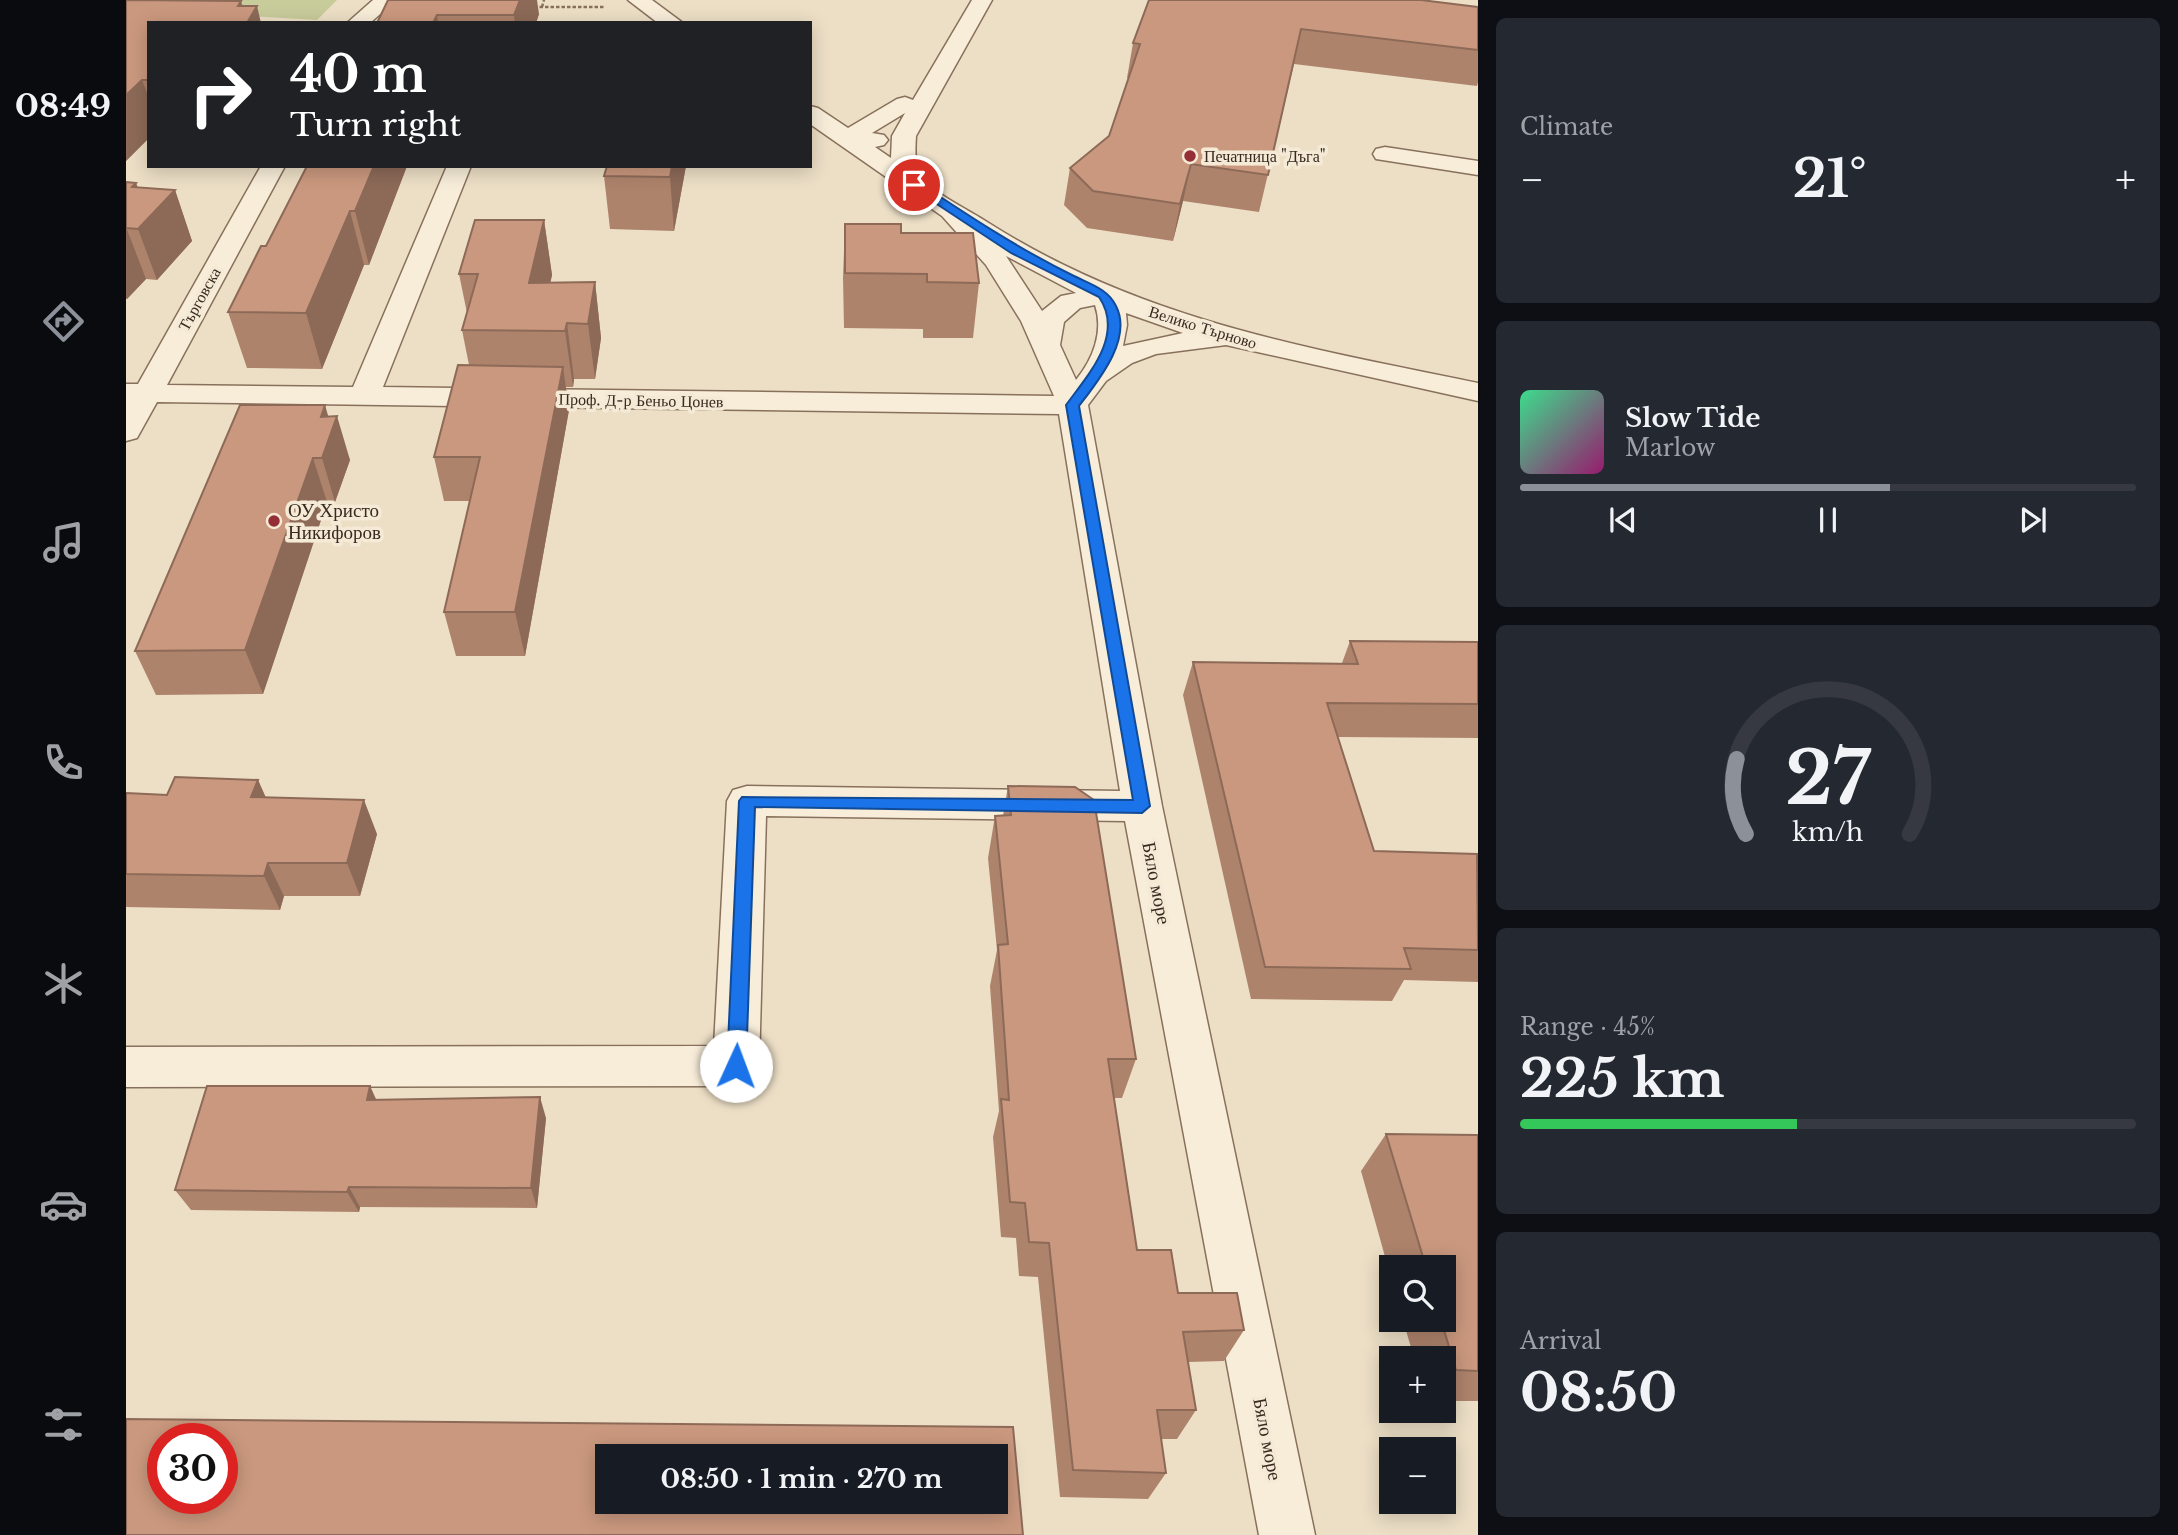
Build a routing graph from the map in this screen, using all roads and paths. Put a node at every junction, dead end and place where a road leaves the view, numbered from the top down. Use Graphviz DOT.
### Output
graph roads {
  1 [pos="373,0"];
  2 [pos="386,0"];
  3 [pos="544,0"];
  4 [pos="638,0"];
  5 [pos="982,0"];
  6 [pos="530,7"];
  7 [pos="542,7"];
  8 [pos="610,7"];
  9 [pos="357,21"];
  10 [pos="359,21"];
  11 [pos="670,21"];
  12 [pos="812,103"];
  13 [pos="812,114"];
  14 [pos="907,114"];
  15 [pos="852,142"];
  16 [pos="1385,154"];
  17 [pos="271,168"];
  18 [pos="458,168"];
  19 [pos="1478,168"];
  20 [pos="914,185"];
  21 [pos="950,209"];
  22 [pos="1103,295"];
  23 [pos="1229,338"];
  24 [pos="1046,344"];
  25 [pos="1085,390"];
  26 [pos="1478,392"];
  27 [pos="136,394"];
  28 [pos="364,397"];
  29 [pos="126,432"];
  30 [pos="1142,806"];
  31 [pos="126,1066"];
  32 [pos="1287,1535"];
  1 -- 9 [label="street"];
  2 -- 10 [label="street"];
  3 -- 7 [label="path"];
  4 -- 11 [label="street"];
  5 -- 14 [label="street"];
  6 -- 7 [label="path"];
  7 -- 8 [label="path"];
  12 -- 14 [label="street"];
  13 -- 15 [label="street, Велико Търново"];
  14 -- 15 [label="street"];
  14 -- 20 [label="street"];
  15 -- 20 [label="street, Велико Търново"];
  16 -- 19 [label="street"];
  17 -- 27 [label="street, Търговска"];
  18 -- 28 [label="street"];
  20 -- 21 [label="street, Велико Търново"];
  21 -- 22 [label="street, Велико Търново"];
  21 -- 24 [label="street, Бяло море"];
  22 -- 23 [label="street, Велико Търново"];
  22 -- 24 [label="street"];
  22 -- 25 [label="street"];
  23 -- 25 [label="street"];
  23 -- 26 [label="street, Велико Търново"];
  24 -- 25 [label="street, Бяло море"];
  25 -- 28 [label="street, Проф. Д-р Беньо Цонев"];
  25 -- 30 [label="street, Бяло море"];
  27 -- 28 [label="street, Проф. Д-р Беньо Цонев"];
  27 -- 29 [label="street, Търговска"];
  30 -- 31 [label="street"];
  30 -- 32 [label="street, Бяло море"];
}
